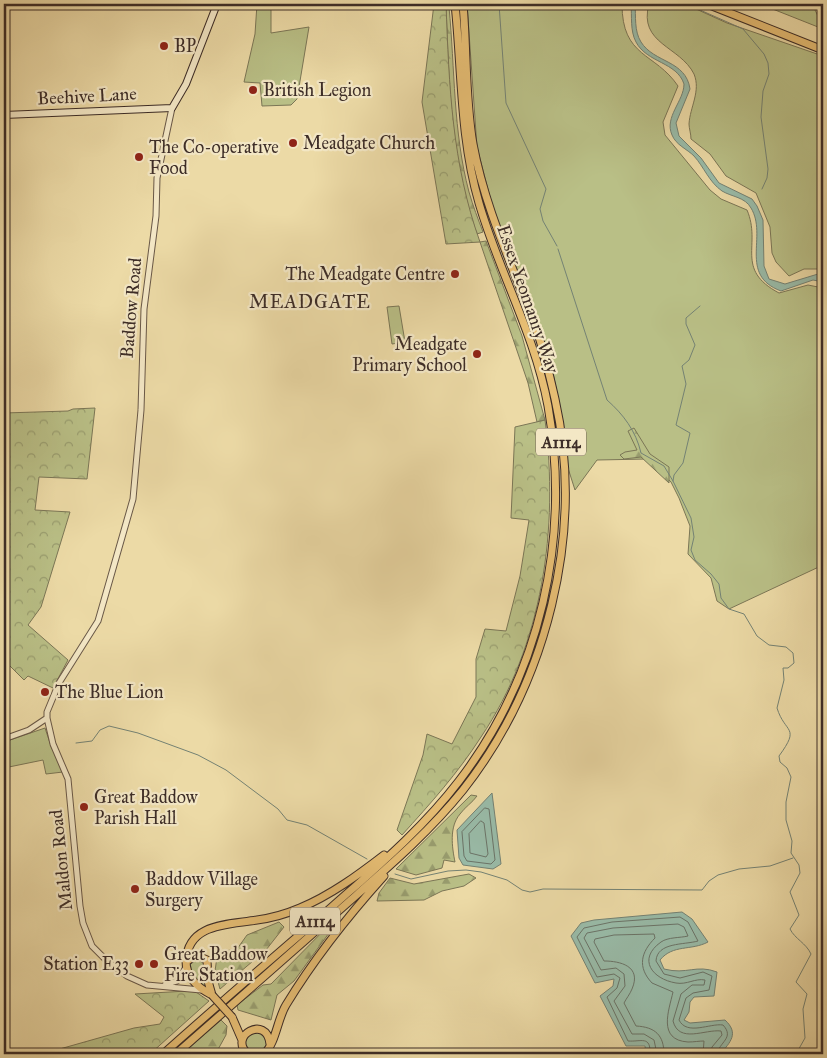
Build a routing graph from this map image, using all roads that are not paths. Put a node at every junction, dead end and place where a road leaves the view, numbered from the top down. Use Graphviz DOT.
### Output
graph roads {
  1 [pos="217,4"];
  2 [pos="454,4"];
  3 [pos="463,4"];
  4 [pos="707,4"];
  5 [pos="823,50"];
  6 [pos="172,108"];
  7 [pos="4,116"];
  8 [pos="47,718"];
  9 [pos="4,739"];
  10 [pos="436,808"];
  11 [pos="408,849"];
  12 [pos="186,965"];
  13 [pos="162,986"];
  14 [pos="209,993"];
  15 [pos="232,1017"];
  16 [pos="252,1030"];
  17 [pos="242,1040"];
  18 [pos="270,1049"];
  19 [pos="163,1054"];
  20 [pos="176,1054"];
  21 [pos="248,1054"];
  22 [pos="264,1054"];
  1 -- 6 [label="main road, Baddow Road"];
  2 -- 10 [label="main road, Essex Yeomanry Way / A1114"];
  3 -- 11 [label="main road, Essex Yeomanry Way / A1114"];
  4 -- 5 [label="main road"];
  6 -- 7 [label="main road, Beehive Lane"];
  6 -- 8 [label="street, Baddow Road"];
  8 -- 9 [label="street"];
  8 -- 13 [label="street, Maldon Road"];
  10 -- 12 [label="main road, A1114"];
  10 -- 19 [label="main road, Essex Yeomanry Way / A1114"];
  11 -- 18 [label="main road"];
  11 -- 20 [label="main road, Essex Yeomanry Way / A1114"];
  12 -- 13 [label="street"];
  12 -- 14 [label="main road"];
  12 -- 14 [label="main road"];
  13 -- 14 [label="street, Maldon Road"];
  14 -- 15 [label="main road, bridge"];
  15 -- 16 [label="main road"];
  15 -- 17 [label="main road"];
  16 -- 17 [label="main road"];
  16 -- 18 [label="main road"];
  17 -- 21 [label="main road"];
  18 -- 22 [label="main road"];
}
